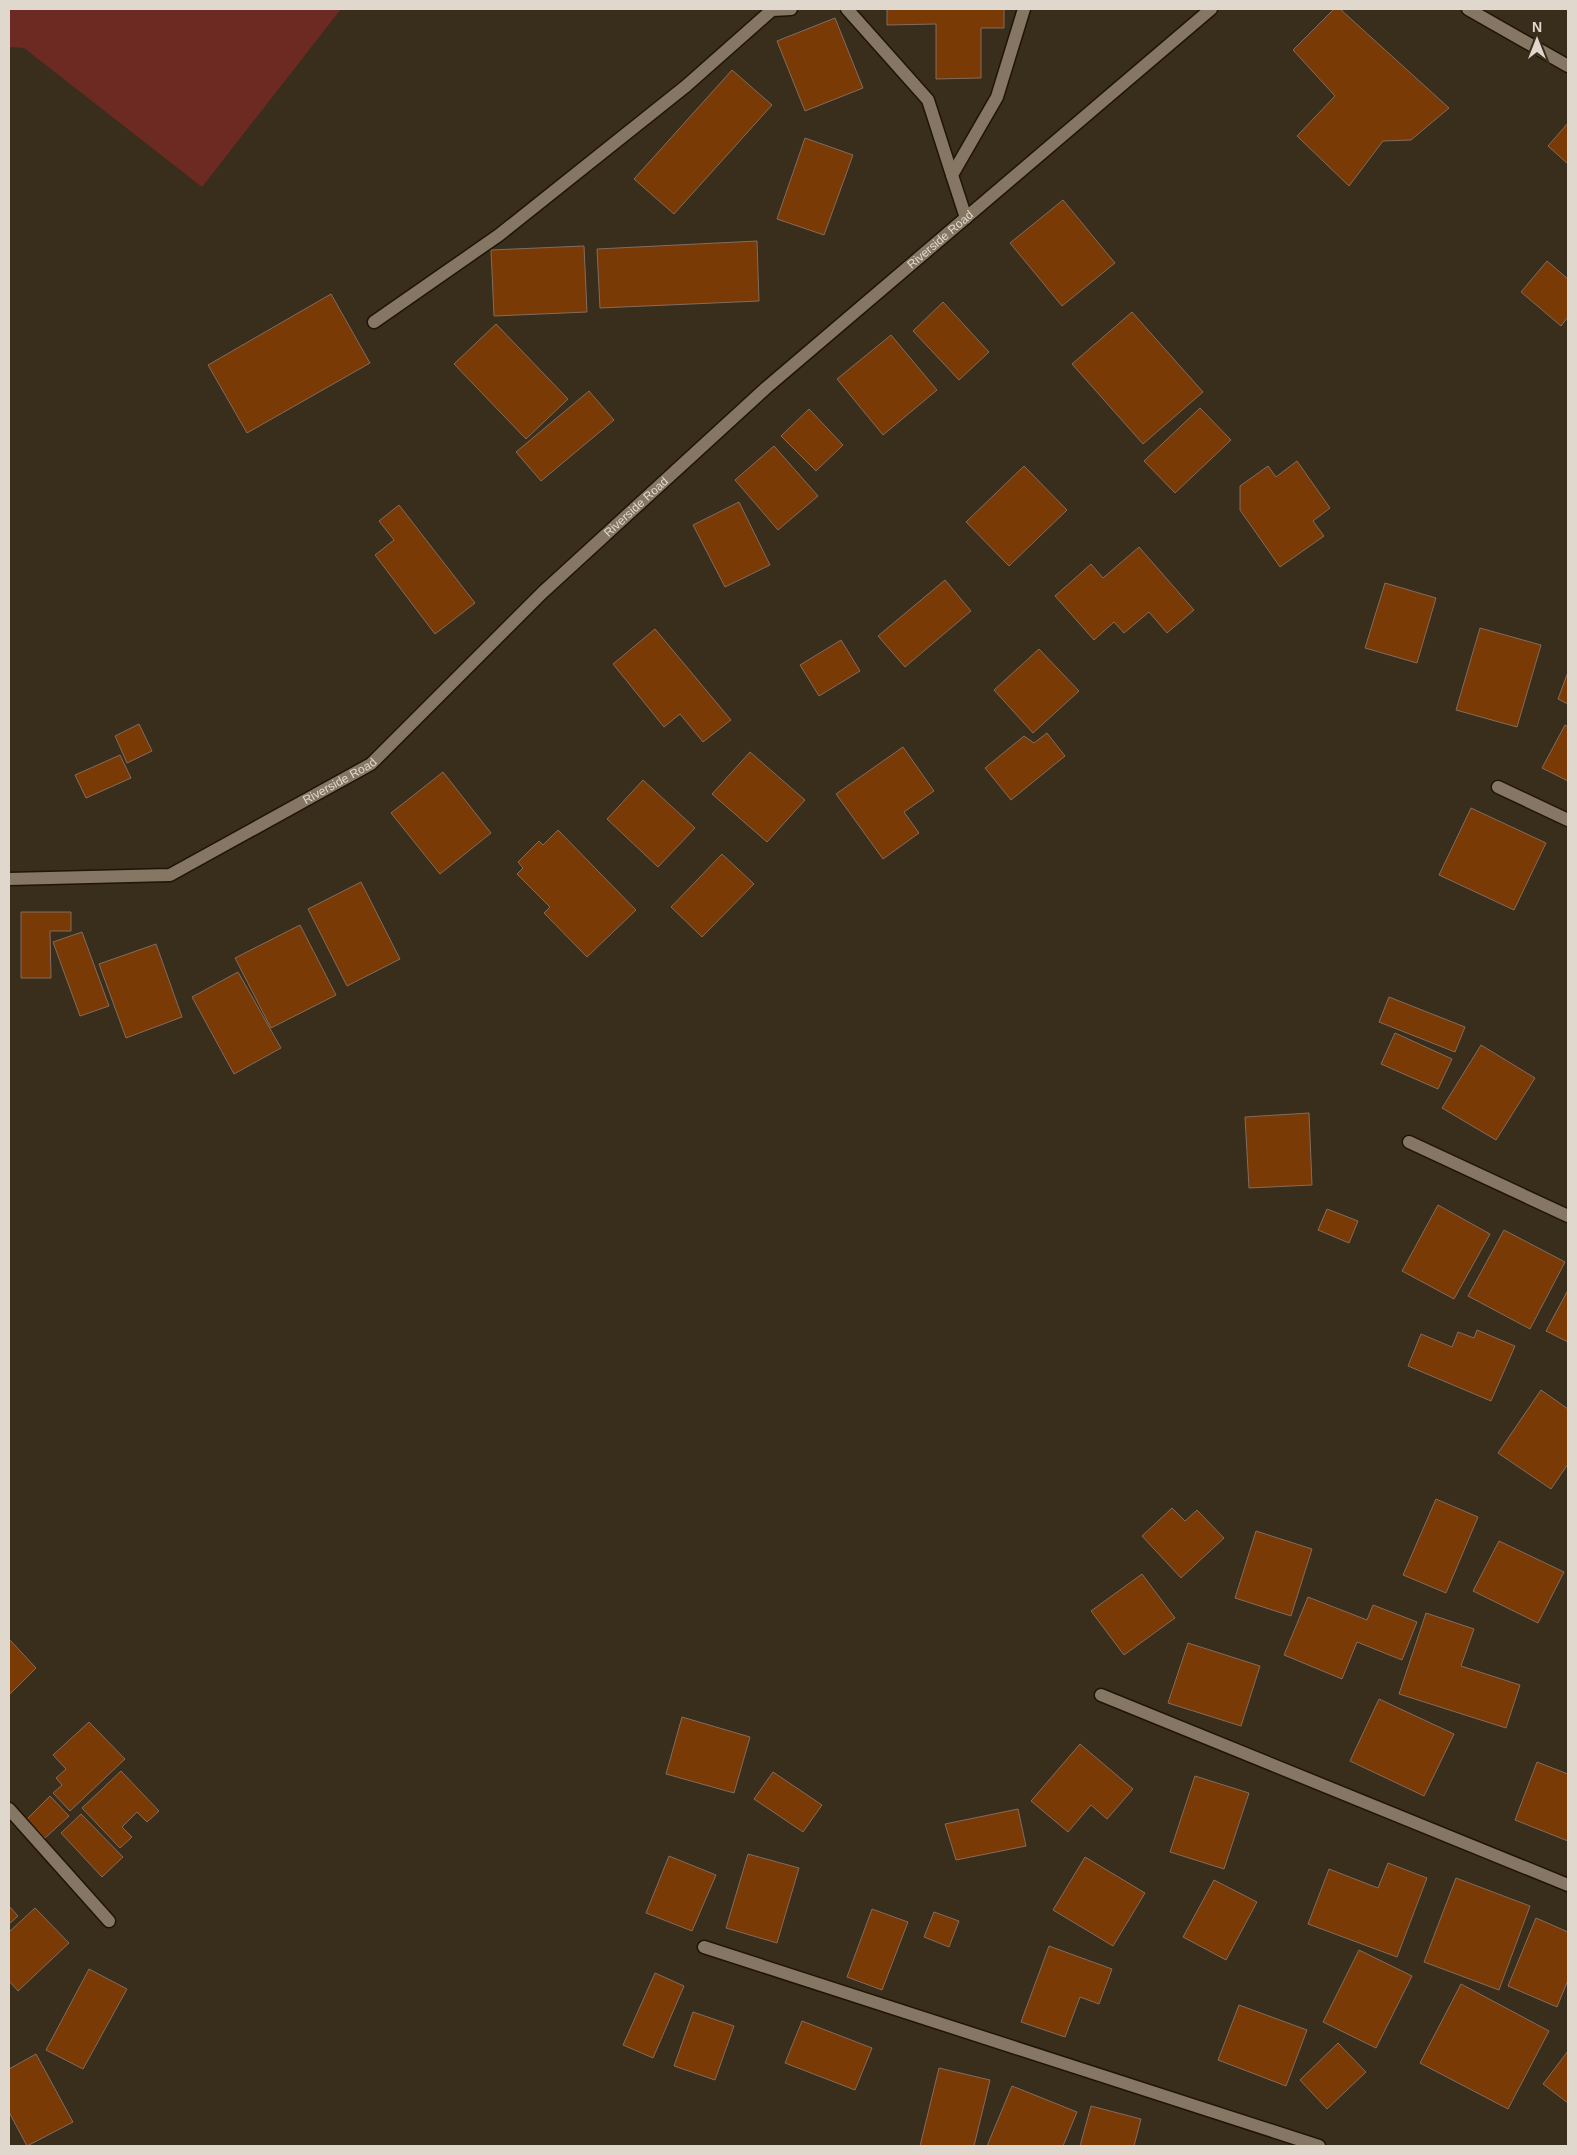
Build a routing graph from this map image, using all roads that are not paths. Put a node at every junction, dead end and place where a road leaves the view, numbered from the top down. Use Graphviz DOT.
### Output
graph roads {
  1 [pos="791,9"];
  2 [pos="847,9"];
  3 [pos="1024,9"];
  4 [pos="1212,9"];
  5 [pos="1468,9"];
  6 [pos="1568,66"];
  7 [pos="952,174"];
  8 [pos="966,218"];
  9 [pos="374,322"];
  10 [pos="1498,787"];
  11 [pos="1568,820"];
  12 [pos="9,879"];
  13 [pos="1409,1142"];
  14 [pos="1568,1216"];
  15 [pos="1101,1695"];
  16 [pos="9,1809"];
  17 [pos="1568,1885"];
  18 [pos="109,1921"];
  19 [pos="704,1947"];
  20 [pos="1319,2146"];
  1 -- 9 [label="street"];
  2 -- 7 [label="street"];
  3 -- 7 [label="street"];
  4 -- 8 [label="street, Riverside Road"];
  5 -- 6 [label="street"];
  7 -- 8 [label="street"];
  8 -- 12 [label="street, Riverside Road"];
  10 -- 11 [label="street"];
  13 -- 14 [label="street"];
  15 -- 17 [label="street"];
  16 -- 18 [label="street"];
  19 -- 20 [label="street"];
}
